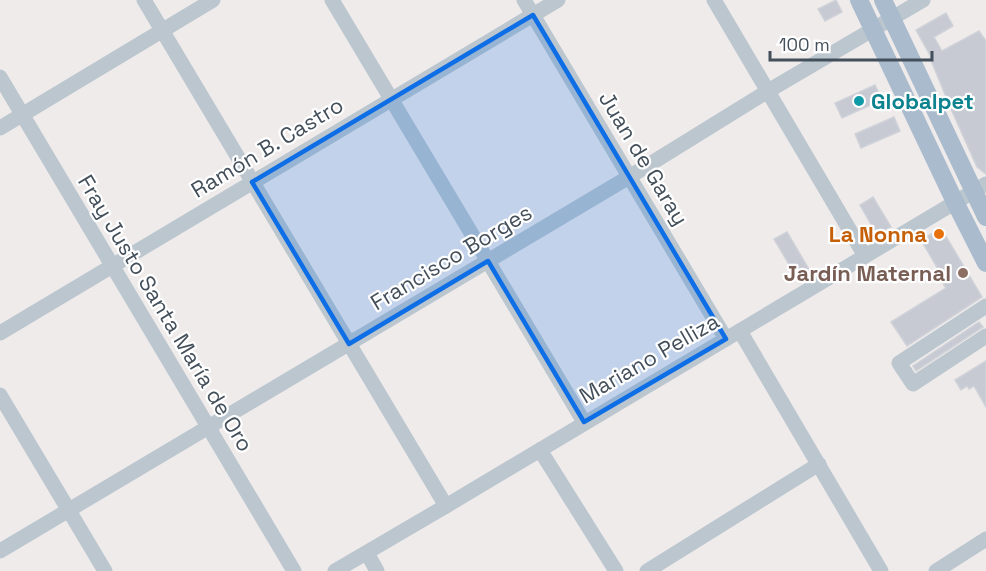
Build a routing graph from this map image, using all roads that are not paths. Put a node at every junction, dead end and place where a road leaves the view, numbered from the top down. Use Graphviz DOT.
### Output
graph roads {
  1 [pos="144,0"];
  2 [pos="213,0"];
  3 [pos="332,0"];
  4 [pos="524,0"];
  5 [pos="558,0"];
  6 [pos="714,0"];
  7 [pos="859,0"];
  8 [pos="883,0"];
  9 [pos="923,0"];
  10 [pos="533,15"];
  11 [pos="891,19"];
  12 [pos="162,30"];
  13 [pos="873,30"];
  14 [pos="0,77"];
  15 [pos="768,92"];
  16 [pos="392,99"];
  17 [pos="22,114"];
  18 [pos="0,128"];
  19 [pos="629,177"];
  20 [pos="252,182"];
  21 [pos="980,188"];
  22 [pos="955,202"];
  23 [pos="986,217"];
  24 [pos="865,256"];
  25 [pos="488,261"];
  26 [pos="986,263"];
  27 [pos="112,266"];
  28 [pos="986,306"];
  29 [pos="740,331"];
  30 [pos="0,333"];
  31 [pos="986,336"];
  32 [pos="726,339"];
  33 [pos="349,344"];
  34 [pos="0,395"];
  35 [pos="584,422"];
  36 [pos="208,428"];
  37 [pos="540,450"];
  38 [pos="819,464"];
  39 [pos="446,506"];
  40 [pos="69,510"];
  41 [pos="986,539"];
  42 [pos="0,551"];
  43 [pos="367,553"];
  44 [pos="105,571"];
  45 [pos="294,571"];
  46 [pos="334,571"];
  47 [pos="377,571"];
  48 [pos="615,571"];
  49 [pos="647,571"];
  50 [pos="881,571"];
  51 [pos="936,571"];
  1 -- 12 [label="street"];
  2 -- 12 [label="street"];
  3 -- 16 [label="street"];
  4 -- 10 [label="street, Juan de Garay"];
  5 -- 10 [label="street, Ramón B. Castro"];
  6 -- 15 [label="street"];
  7 -- 13 [label="main road"];
  8 -- 11 [label="main road"];
  9 -- 11 [label="street, Francisco Borges"];
  10 -- 16 [label="street, Ramón B. Castro"];
  10 -- 19 [label="street, Juan de Garay"];
  11 -- 13 [label="street, Francisco Borges"];
  11 -- 21 [label="main road"];
  12 -- 17 [label="street"];
  12 -- 20 [label="street"];
  13 -- 15 [label="street, Francisco Borges"];
  13 -- 22 [label="main road"];
  14 -- 17 [label="street, Fray Justo Santa María de Oro"];
  15 -- 19 [label="street, Francisco Borges"];
  15 -- 24 [label="street"];
  16 -- 20 [label="street, Ramón B. Castro"];
  16 -- 25 [label="street"];
  17 -- 18 [label="street"];
  17 -- 27 [label="street, Fray Justo Santa María de Oro"];
  19 -- 25 [label="street, Francisco Borges"];
  19 -- 32 [label="street, Juan de Garay"];
  20 -- 27 [label="street, Ramón B. Castro"];
  20 -- 33 [label="street"];
  21 -- 22 [label="street, Mariano Pelliza"];
  21 -- 23 [label="main road"];
  22 -- 24 [label="street, Mariano Pelliza"];
  22 -- 26 [label="main road"];
  24 -- 29 [label="street, Mariano Pelliza"];
  25 -- 33 [label="street, Francisco Borges"];
  25 -- 35 [label="street"];
  27 -- 30 [label="street, Ramón B. Castro"];
  27 -- 36 [label="street, Fray Justo Santa María de Oro"];
  28 -- 31 [label="street"];
  29 -- 32 [label="street, Mariano Pelliza"];
  29 -- 38 [label="street"];
  32 -- 35 [label="street, Mariano Pelliza"];
  33 -- 36 [label="street, Francisco Borges"];
  33 -- 39 [label="street"];
  34 -- 40 [label="street"];
  35 -- 37 [label="street, Mariano Pelliza"];
  36 -- 40 [label="street, Francisco Borges"];
  36 -- 45 [label="street, Fray Justo Santa María de Oro"];
  37 -- 39 [label="street, Mariano Pelliza"];
  37 -- 48 [label="street"];
  38 -- 49 [label="street"];
  38 -- 50 [label="street"];
  39 -- 43 [label="street, Mariano Pelliza"];
  40 -- 42 [label="street, Francisco Borges"];
  40 -- 44 [label="street"];
  41 -- 51 [label="street"];
  43 -- 46 [label="street, Mariano Pelliza"];
  43 -- 47 [label="street"];
}
